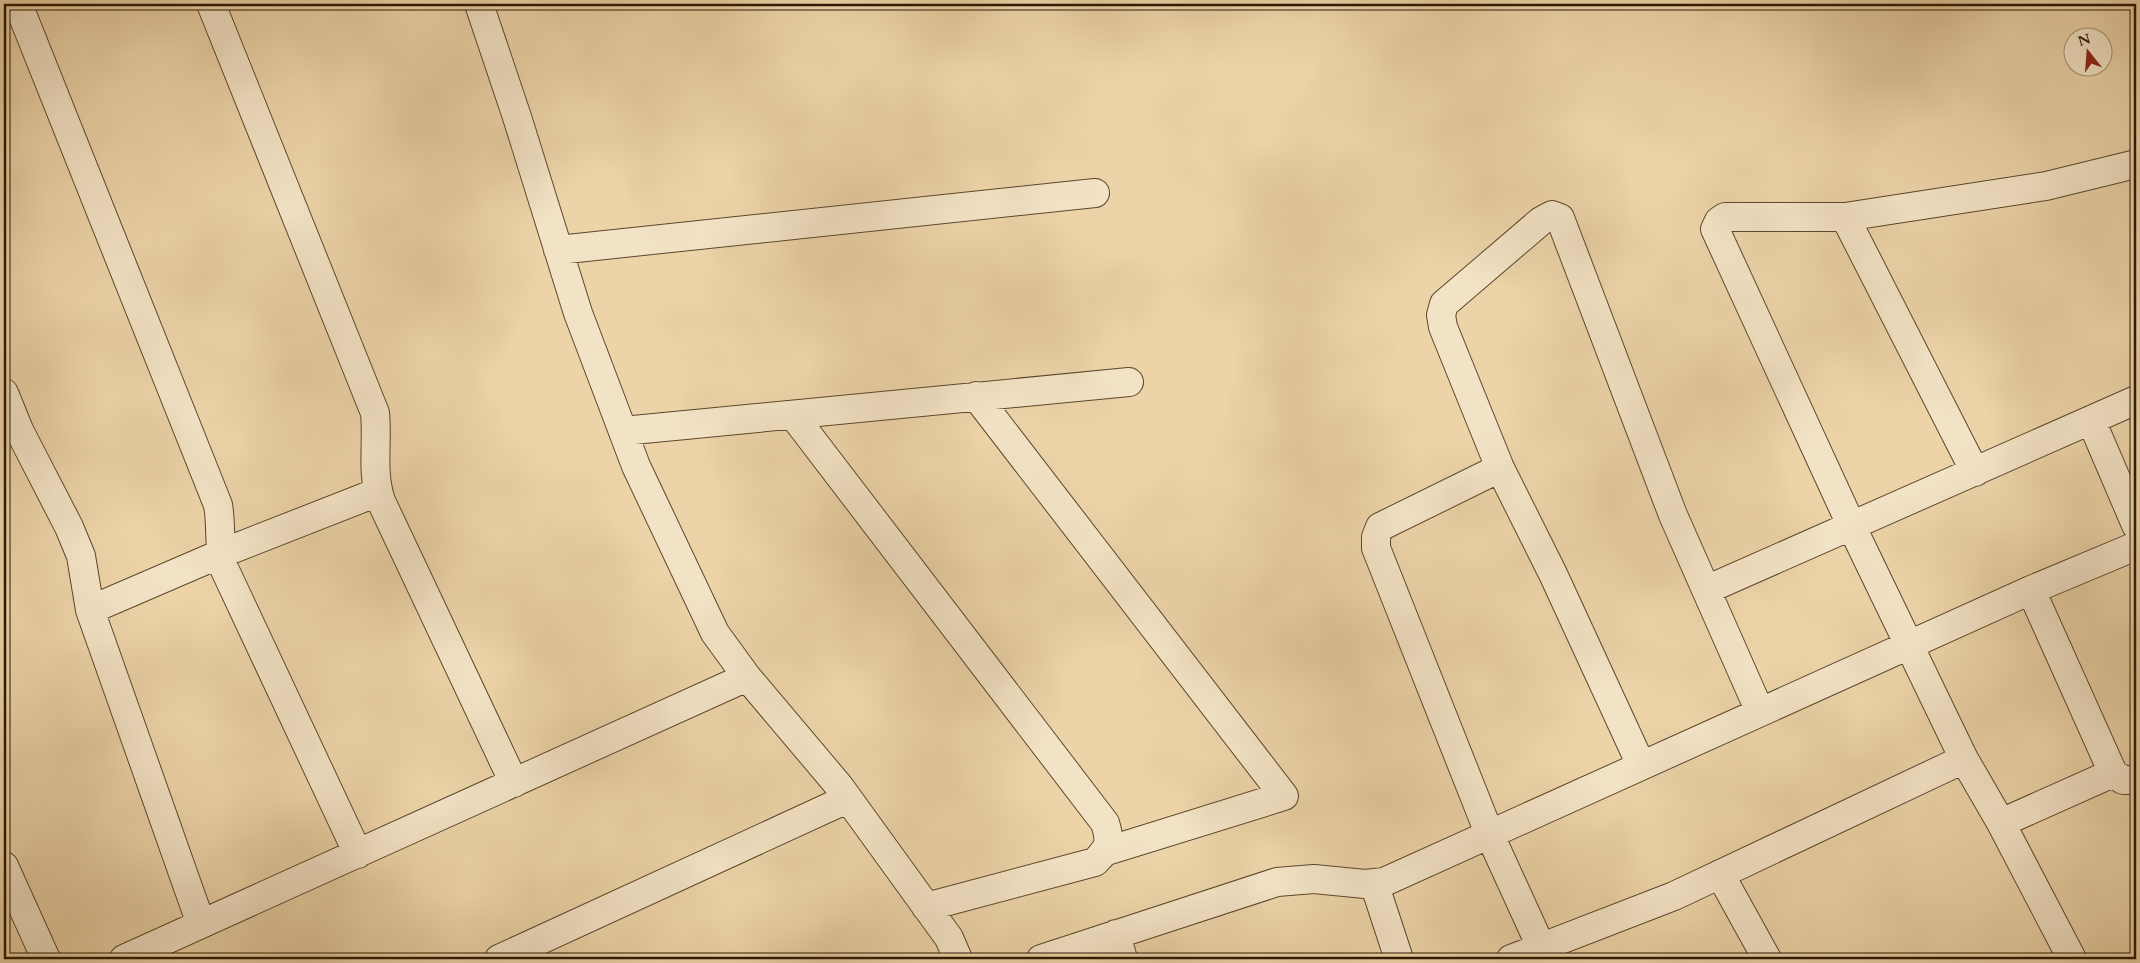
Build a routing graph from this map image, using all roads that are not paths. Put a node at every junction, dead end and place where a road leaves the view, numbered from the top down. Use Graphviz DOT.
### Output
graph roads {
  1 [pos="18,4"];
  2 [pos="211,4"];
  3 [pos="479,4"];
  4 [pos="2136,164"];
  5 [pos="1095,193"];
  6 [pos="1845,217"];
  7 [pos="558,250"];
  8 [pos="1129,382"];
  9 [pos="4,393"];
  10 [pos="976,396"];
  11 [pos="2136,400"];
  12 [pos="793,415"];
  13 [pos="2091,420"];
  14 [pos="623,431"];
  15 [pos="11,433"];
  16 [pos="1500,468"];
  17 [pos="1975,472"];
  18 [pos="378,492"];
  19 [pos="2136,525"];
  20 [pos="1852,527"];
  21 [pos="2136,546"];
  22 [pos="220,554"];
  23 [pos="1706,590"];
  24 [pos="2031,590"];
  25 [pos="90,610"];
  26 [pos="1910,644"];
  27 [pos="747,677"];
  28 [pos="1760,712"];
  29 [pos="1964,759"];
  30 [pos="1642,765"];
  31 [pos="2124,776"];
  32 [pos="514,783"];
  33 [pos="847,799"];
  34 [pos="2001,823"];
  35 [pos="1489,833"];
  36 [pos="1107,851"];
  37 [pos="358,854"];
  38 [pos="4,866"];
  39 [pos="1720,874"];
  40 [pos="1374,883"];
  41 [pos="926,908"];
  42 [pos="201,924"];
  43 [pos="1120,947"];
  44 [pos="1541,947"];
  45 [pos="46,959"];
  46 [pos="124,959"];
  47 [pos="499,959"];
  48 [pos="958,959"];
  49 [pos="1041,959"];
  50 [pos="1399,959"];
  51 [pos="1511,959"];
  52 [pos="1767,959"];
  53 [pos="2072,959"];
  1 -- 22 [label="street"];
  2 -- 18 [label="street"];
  3 -- 7 [label="street"];
  4 -- 6 [label="street"];
  5 -- 7 [label="street"];
  6 -- 17 [label="street"];
  6 -- 20 [label="street"];
  7 -- 14 [label="street"];
  8 -- 10 [label="street"];
  9 -- 15 [label="street"];
  10 -- 12 [label="street"];
  10 -- 36 [label="street"];
  11 -- 13 [label="street"];
  12 -- 14 [label="street"];
  12 -- 36 [label="street"];
  13 -- 17 [label="street"];
  13 -- 19 [label="street"];
  14 -- 27 [label="street"];
  15 -- 25 [label="street"];
  16 -- 23 [label="street"];
  16 -- 30 [label="street"];
  16 -- 35 [label="street"];
  17 -- 20 [label="street"];
  18 -- 22 [label="street"];
  18 -- 32 [label="street"];
  20 -- 23 [label="street"];
  20 -- 26 [label="street"];
  21 -- 24 [label="street"];
  22 -- 25 [label="street"];
  22 -- 37 [label="street"];
  23 -- 28 [label="street"];
  24 -- 26 [label="street"];
  24 -- 31 [label="street"];
  25 -- 42 [label="street"];
  26 -- 28 [label="street"];
  26 -- 29 [label="street"];
  27 -- 32 [label="street"];
  27 -- 33 [label="street"];
  28 -- 30 [label="street"];
  29 -- 34 [label="street"];
  29 -- 39 [label="street"];
  30 -- 35 [label="street"];
  31 -- 34 [label="street"];
  32 -- 37 [label="street"];
  33 -- 41 [label="street"];
  33 -- 47 [label="street"];
  34 -- 53 [label="street"];
  35 -- 40 [label="street"];
  35 -- 44 [label="street"];
  36 -- 41 [label="street"];
  37 -- 42 [label="street"];
  38 -- 45 [label="street"];
  39 -- 44 [label="street"];
  39 -- 52 [label="street"];
  40 -- 43 [label="street"];
  40 -- 50 [label="street"];
  41 -- 48 [label="street"];
  42 -- 46 [label="street"];
  43 -- 49 [label="street"];
  44 -- 51 [label="street"];
}
